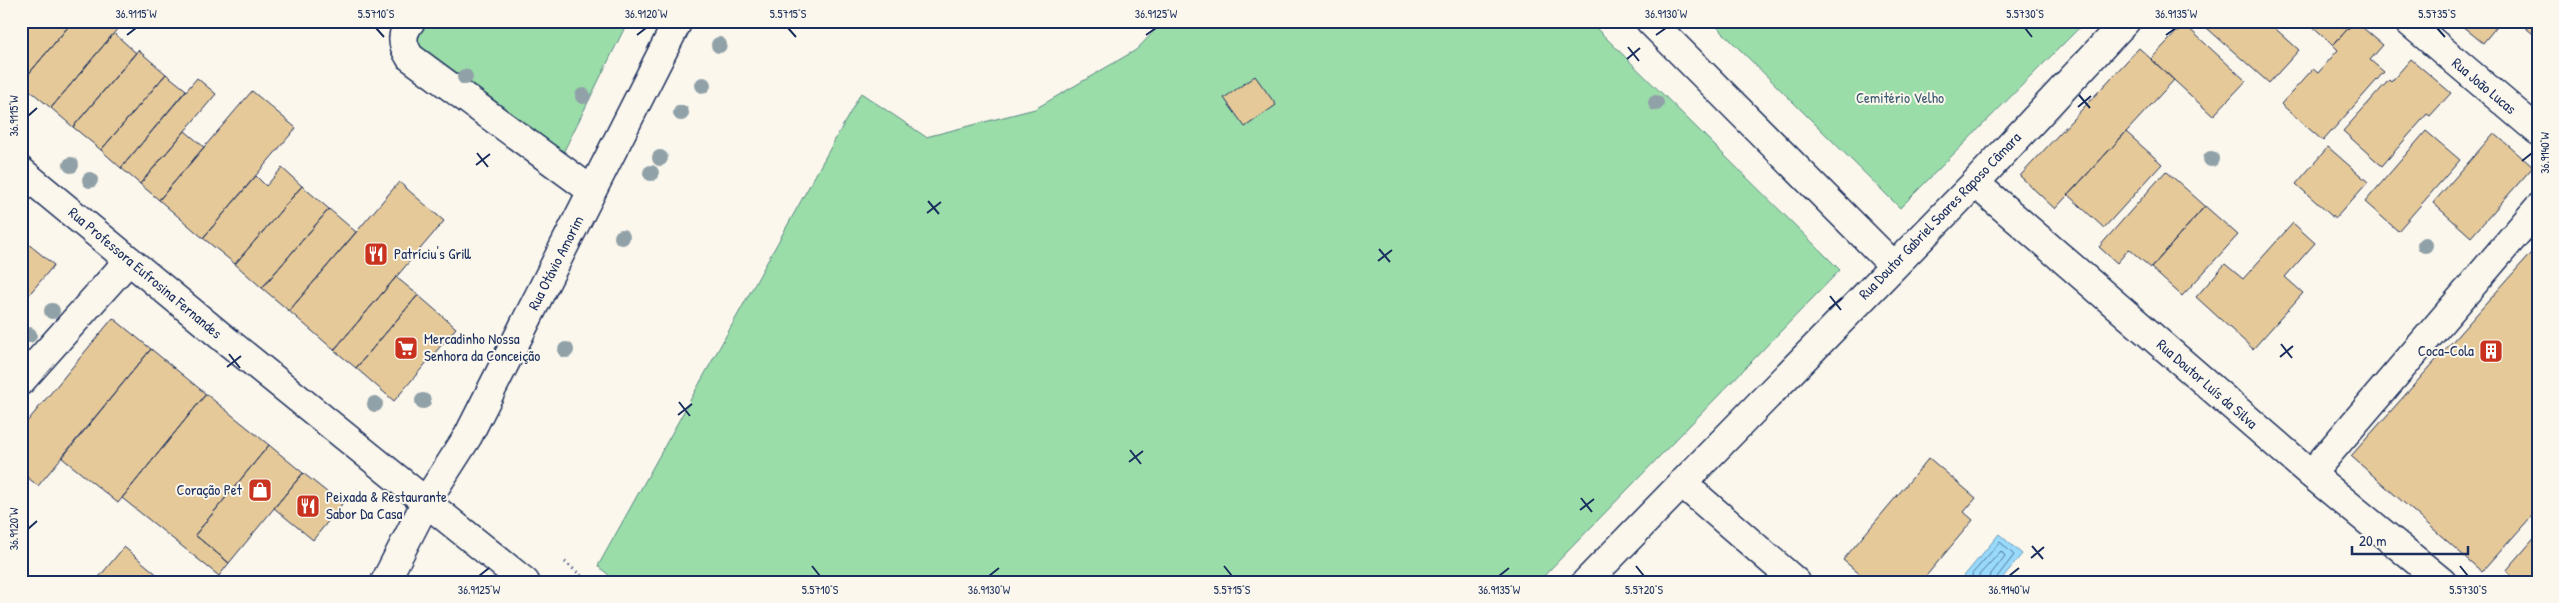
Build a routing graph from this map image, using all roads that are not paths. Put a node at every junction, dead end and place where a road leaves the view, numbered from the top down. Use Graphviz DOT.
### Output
graph roads {
  1 [pos="412,21"];
  2 [pos="678,21"];
  3 [pos="1650,21"];
  4 [pos="2126,21"];
  5 [pos="2408,21"];
  6 [pos="2538,131"];
  7 [pos="21,171"];
  8 [pos="1974,182"];
  9 [pos="592,191"];
  10 [pos="2538,208"];
  11 [pos="129,260"];
  12 [pos="1893,265"];
  13 [pos="21,381"];
  14 [pos="2311,474"];
  15 [pos="1682,484"];
  16 [pos="426,500"];
  17 [pos="385,582"];
  18 [pos="525,582"];
  19 [pos="1586,582"];
  20 [pos="1796,582"];
  21 [pos="2442,582"];
  1 -- 9 [label="street"];
  2 -- 9 [label="street, Rua Otávio Amorim"];
  3 -- 12 [label="street"];
  4 -- 8 [label="street, Rua Doutor Gabriel Soares Raposo Câmara"];
  5 -- 6 [label="street, Rua João Lucas"];
  7 -- 11 [label="street, Rua Professora Eufrosina Fernandes"];
  8 -- 12 [label="street, Rua Doutor Gabriel Soares Raposo Câmara"];
  8 -- 14 [label="street, Rua Doutor Luís da Silva"];
  9 -- 16 [label="street, Rua Otávio Amorim"];
  10 -- 14 [label="street"];
  11 -- 13 [label="street"];
  11 -- 16 [label="street, Rua Professora Eufrosina Fernandes"];
  12 -- 15 [label="street, Rua Doutor Gabriel Soares Raposo Câmara"];
  14 -- 21 [label="street, Rua Doutor Luís da Silva"];
  15 -- 19 [label="street, Rua Doutor Gabriel Soares Raposo Câmara"];
  15 -- 20 [label="street"];
  16 -- 17 [label="street, Rua Otávio Amorim"];
  16 -- 18 [label="street, Rua Professora Eufrosina Fernandes"];
}
